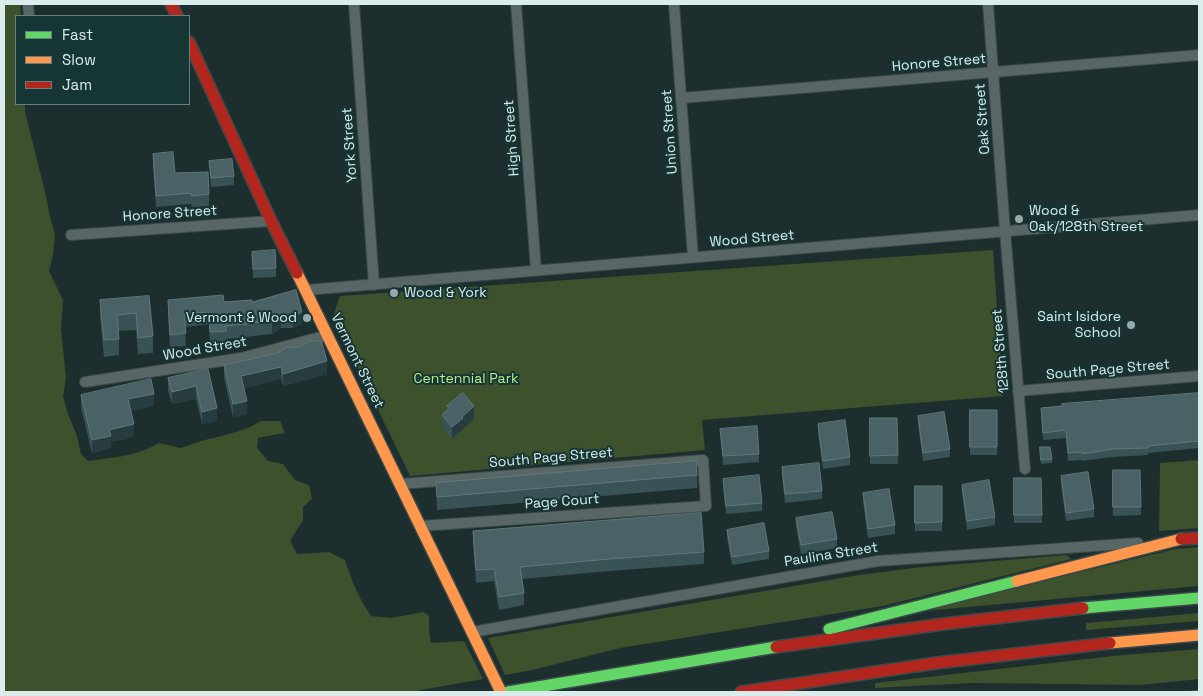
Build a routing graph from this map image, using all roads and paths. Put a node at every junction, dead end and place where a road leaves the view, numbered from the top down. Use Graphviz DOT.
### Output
graph roads {
  1 [pos="354,4"];
  2 [pos="516,4"];
  3 [pos="674,4"];
  4 [pos="988,4"];
  5 [pos="190,44"];
  6 [pos="1199,55"];
  7 [pos="993,72"];
  8 [pos="681,98"];
  9 [pos="1199,215"];
  10 [pos="271,220"];
  11 [pos="1005,232"];
  12 [pos="71,235"];
  13 [pos="693,257"];
  14 [pos="536,270"];
  15 [pos="374,284"];
  16 [pos="306,290"];
  17 [pos="328,335"];
  18 [pos="1199,376"];
  19 [pos="85,382"];
  20 [pos="1018,391"];
  21 [pos="1025,469"];
  22 [pos="401,484"];
  23 [pos="706,506"];
  24 [pos="421,526"];
  25 [pos="1199,538"];
  26 [pos="1181,539"];
  27 [pos="1199,598"];
  28 [pos="472,632"];
  29 [pos="1199,635"];
  30 [pos="630,671"];
  31 [pos="501,692"];
  32 [pos="508,692"];
  33 [pos="741,692"];
  1 -- 15 [label="street, York Street"];
  2 -- 14 [label="street, High Street"];
  3 -- 8 [label="street, Union Street"];
  4 -- 7 [label="street, Oak Street"];
  5 -- 10 [label="main road, Vermont Street"];
  6 -- 7 [label="street, Honore Street"];
  7 -- 8 [label="street, Honore Street"];
  7 -- 11 [label="street, Oak Street"];
  8 -- 13 [label="street, Union Street"];
  9 -- 11 [label="street, Wood Street"];
  10 -- 12 [label="street, Honore Street"];
  10 -- 16 [label="main road, Vermont Street"];
  11 -- 13 [label="street, Wood Street"];
  11 -- 20 [label="street, 128th Street"];
  13 -- 14 [label="street, Wood Street"];
  14 -- 15 [label="street, Wood Street"];
  15 -- 16 [label="street, Wood Street"];
  16 -- 17 [label="main road, Vermont Street"];
  17 -- 19 [label="street, Wood Street"];
  17 -- 22 [label="main road, Vermont Street"];
  18 -- 20 [label="street, South Page Street"];
  20 -- 21 [label="street, 128th Street"];
  22 -- 23 [label="street, South Page Street"];
  22 -- 24 [label="main road, Vermont Street"];
  23 -- 24 [label="street, Page Court"];
  24 -- 28 [label="main road, Vermont Street"];
  25 -- 26 [label="main road, Paulina Street"];
  26 -- 28 [label="street, Paulina Street"];
  26 -- 30 [label="main road"];
  27 -- 30 [label="main road"];
  28 -- 31 [label="main road, Vermont Street"];
  29 -- 33 [label="main road"];
  30 -- 32 [label="main road"];
}
